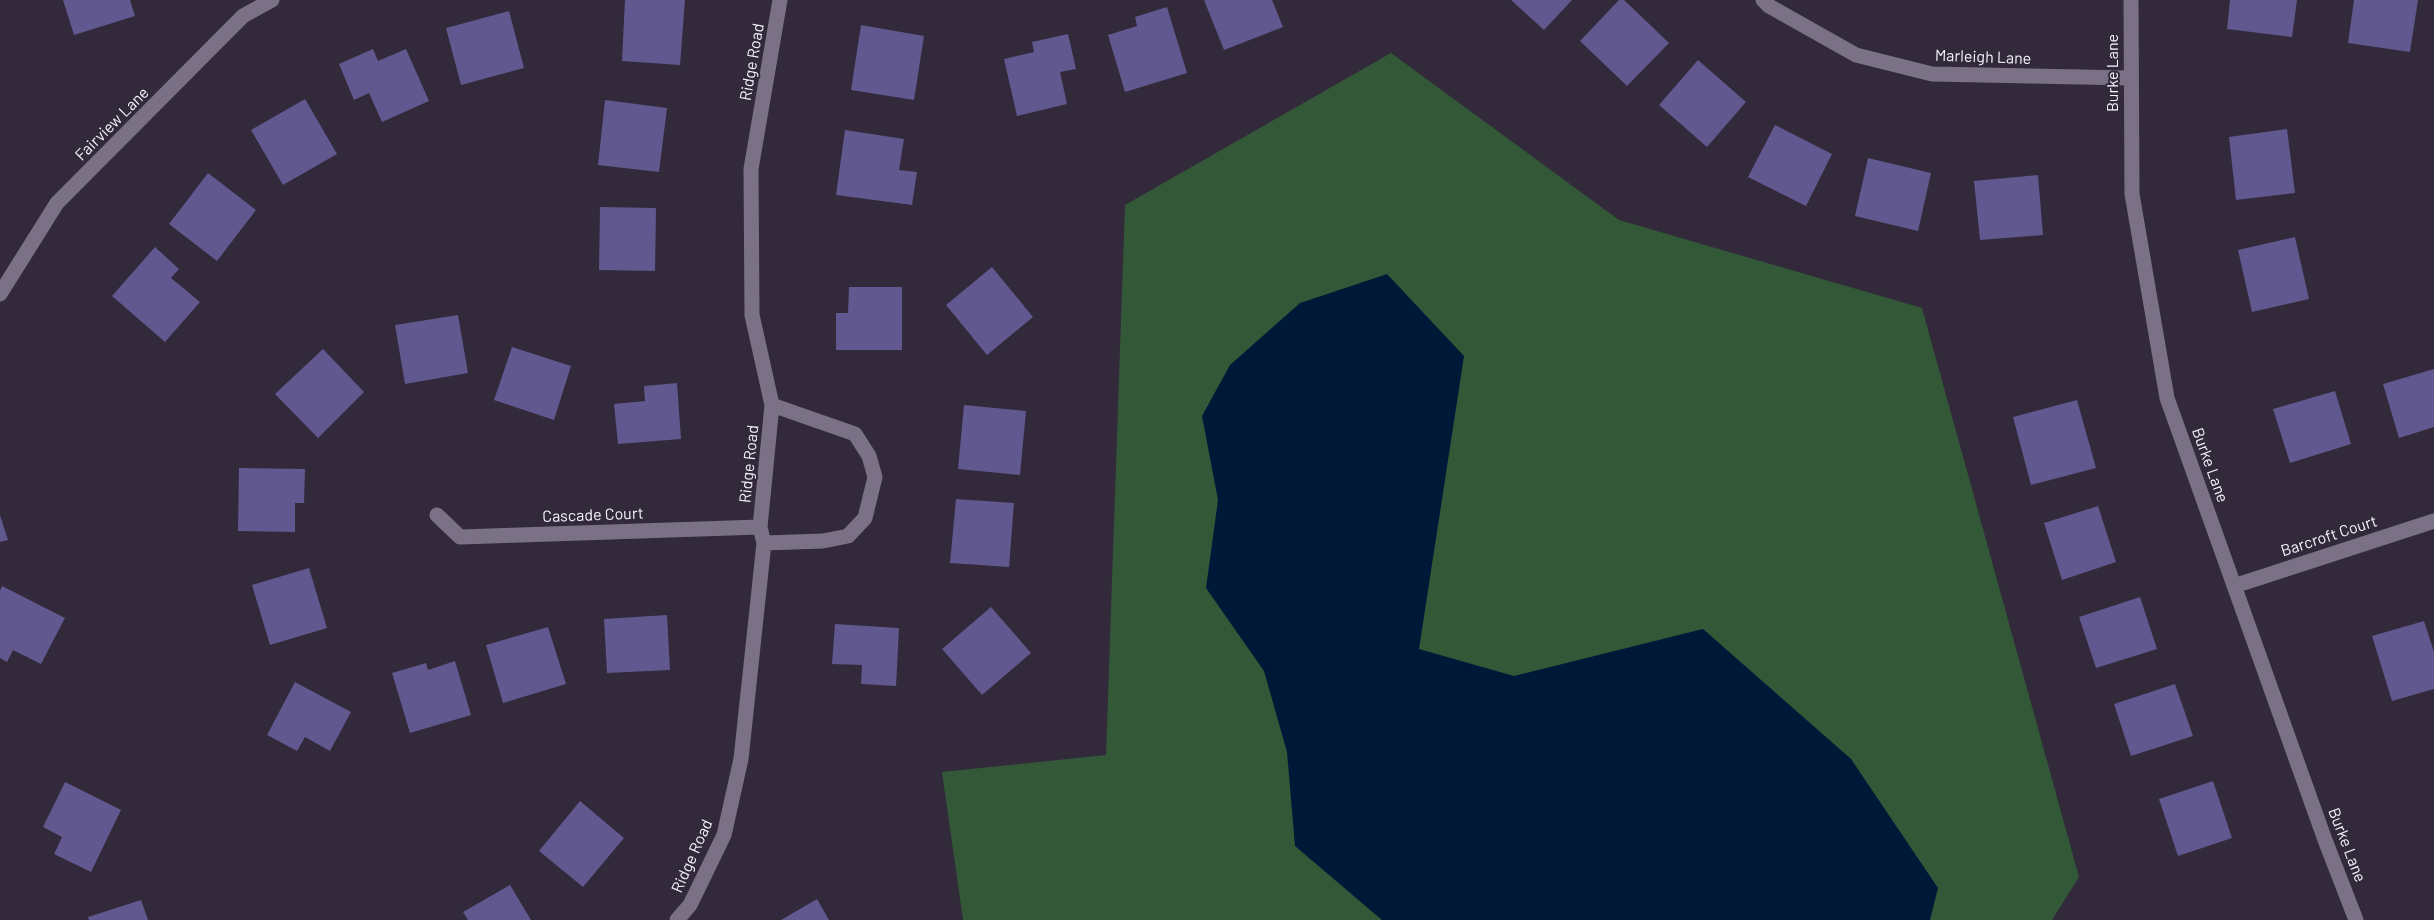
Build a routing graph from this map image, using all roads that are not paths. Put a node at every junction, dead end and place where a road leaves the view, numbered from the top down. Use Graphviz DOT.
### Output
graph roads {
  1 [pos="272,0"];
  2 [pos="780,0"];
  3 [pos="1763,0"];
  4 [pos="2131,0"];
  5 [pos="2130,78"];
  6 [pos="0,294"];
  7 [pos="772,405"];
  8 [pos="437,515"];
  9 [pos="2434,521"];
  10 [pos="760,526"];
  11 [pos="764,542"];
  12 [pos="2234,586"];
  13 [pos="677,920"];
  14 [pos="2356,920"];
  1 -- 6 [label="street, Fairview Lane"];
  2 -- 7 [label="street, Ridge Road"];
  3 -- 5 [label="street, Marleigh Lane"];
  4 -- 5 [label="street, Burke Lane"];
  5 -- 12 [label="street, Burke Lane"];
  7 -- 10 [label="street, Ridge Road"];
  7 -- 11 [label="street"];
  8 -- 10 [label="street, Cascade Court"];
  9 -- 12 [label="street, Barcroft Court"];
  10 -- 11 [label="street, Ridge Road"];
  11 -- 13 [label="street, Ridge Road"];
  12 -- 14 [label="street, Burke Lane"];
}
